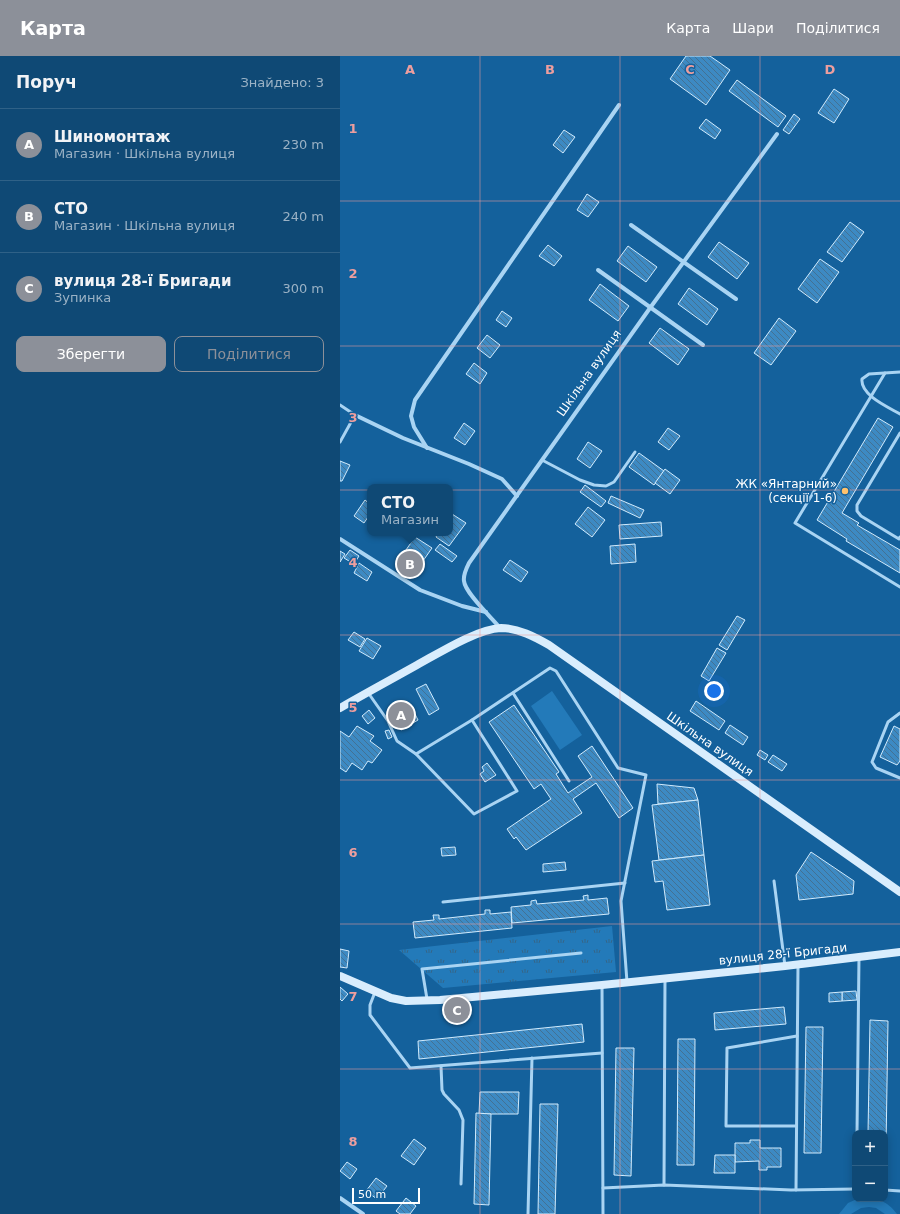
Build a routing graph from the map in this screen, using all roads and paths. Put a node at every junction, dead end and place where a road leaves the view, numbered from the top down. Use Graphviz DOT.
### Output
graph roads {
  1 [pos="619,105"];
  2 [pos="777,134"];
  3 [pos="631,225"];
  4 [pos="683,262"];
  5 [pos="598,270"];
  6 [pos="736,299"];
  7 [pos="650,308"];
  8 [pos="703,345"];
  9 [pos="900,372"];
  10 [pos="885,373"];
  11 [pos="871,396"];
  12 [pos="340,405"];
  13 [pos="900,414"];
  14 [pos="355,415"];
  15 [pos="900,433"];
  16 [pos="340,442"];
  17 [pos="426,448"];
  18 [pos="635,452"];
  19 [pos="542,460"];
  20 [pos="517,496"];
  21 [pos="900,537"];
  22 [pos="340,539"];
  23 [pos="900,587"];
  24 [pos="487,613"];
  25 [pos="501,628"];
  26 [pos="368,692"];
  27 [pos="513,693"];
  28 [pos="340,708"];
  29 [pos="900,712"];
  30 [pos="472,720"];
  31 [pos="416,754"];
  32 [pos="900,778"];
  33 [pos="569,781"];
  34 [pos="774,881"];
  35 [pos="625,883"];
  36 [pos="900,892"];
  37 [pos="442,902"];
  38 [pos="900,952"];
  39 [pos="581,953"];
  40 [pos="860,957"];
  41 [pos="798,964"];
  42 [pos="785,966"];
  43 [pos="340,976"];
  44 [pos="665,978"];
  45 [pos="627,982"];
  46 [pos="602,985"];
  47 [pos="375,992"];
  48 [pos="427,1000"];
  49 [pos="797,1036"];
  50 [pos="602,1053"];
  51 [pos="532,1058"];
  52 [pos="441,1066"];
  53 [pos="796,1126"];
  54 [pos="856,1130"];
  55 [pos="461,1184"];
  56 [pos="664,1185"];
  57 [pos="603,1188"];
  58 [pos="852,1189"];
  59 [pos="796,1190"];
  60 [pos="888,1190"];
  61 [pos="900,1191"];
  62 [pos="340,1198"];
  63 [pos="363,1214"];
  64 [pos="528,1214"];
  65 [pos="603,1214"];
  1 -- 17 [label="street"];
  2 -- 4 [label="street, Шкільна вулиця"];
  3 -- 4 [label="street"];
  4 -- 6 [label="street"];
  4 -- 7 [label="street, Шкільна вулиця"];
  5 -- 7 [label="street"];
  7 -- 8 [label="street"];
  7 -- 19 [label="street, Шкільна вулиця"];
  9 -- 10 [label="lane"];
  10 -- 11 [label="lane"];
  10 -- 11 [label="lane"];
  11 -- 13 [label="lane"];
  11 -- 23 [label="lane"];
  12 -- 14 [label="lane"];
  14 -- 16 [label="lane"];
  14 -- 17 [label="street"];
  15 -- 21 [label="lane"];
  17 -- 20 [label="street"];
  18 -- 19 [label="lane"];
  19 -- 20 [label="street, Шкільна вулиця"];
  20 -- 24 [label="street, Шкільна вулиця"];
  22 -- 24 [label="street"];
  24 -- 25 [label="street, Шкільна вулиця"];
  25 -- 26 [label="street, Шкільна вулиця"];
  25 -- 36 [label="street, Шкільна вулиця"];
  26 -- 28 [label="street, Шкільна вулиця"];
  26 -- 31 [label="lane"];
  27 -- 30 [label="lane"];
  27 -- 33 [label="lane"];
  27 -- 35 [label="lane"];
  29 -- 32 [label="lane"];
  30 -- 31 [label="lane"];
  30 -- 31 [label="lane"];
  34 -- 42 [label="lane"];
  35 -- 37 [label="lane"];
  35 -- 45 [label="lane"];
  38 -- 40 [label="street, вулиця 28-ї Бригади"];
  39 -- 48 [label="lane"];
  40 -- 41 [label="street, вулиця 28-ї Бригади"];
  40 -- 54 [label="lane"];
  41 -- 42 [label="street, вулиця 28-ї Бригади"];
  41 -- 49 [label="lane"];
  42 -- 44 [label="street, вулиця 28-ї Бригади"];
  43 -- 47 [label="street, вулиця 28-ї Бригади"];
  44 -- 45 [label="street, вулиця 28-ї Бригади"];
  44 -- 56 [label="lane"];
  45 -- 46 [label="street, вулиця 28-ї Бригади"];
  46 -- 48 [label="street, вулиця 28-ї Бригади"];
  46 -- 50 [label="lane"];
  47 -- 48 [label="street, вулиця 28-ї Бригади"];
  47 -- 52 [label="lane"];
  49 -- 53 [label="lane"];
  49 -- 53 [label="lane"];
  50 -- 51 [label="lane"];
  50 -- 57 [label="lane"];
  51 -- 52 [label="lane"];
  51 -- 64 [label="lane"];
  52 -- 55 [label="lane"];
  53 -- 59 [label="lane"];
  56 -- 57 [label="lane"];
  56 -- 59 [label="lane"];
  57 -- 65 [label="lane"];
  58 -- 59 [label="lane"];
  60 -- 61 [label="lane"];
  62 -- 63 [label="street"];
}
